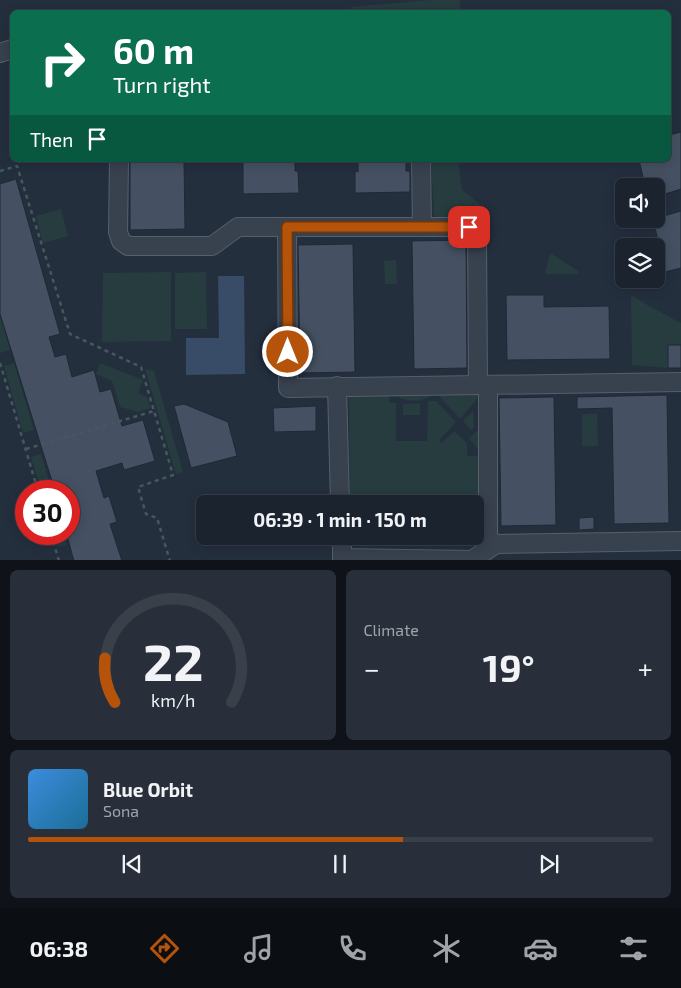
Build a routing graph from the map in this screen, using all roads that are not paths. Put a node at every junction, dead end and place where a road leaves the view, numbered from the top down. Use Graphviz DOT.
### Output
graph roads {
  1 [pos="119,162"];
  2 [pos="421,162"];
  3 [pos="287,227"];
  4 [pos="422,227"];
  5 [pos="681,382"];
  6 [pos="483,385"];
  7 [pos="337,386"];
  8 [pos="340,495"];
  9 [pos="681,541"];
  10 [pos="496,544"];
  11 [pos="342,545"];
  12 [pos="342,559"];
  13 [pos="472,560"];
  1 -- 3 [label="street"];
  2 -- 4 [label="street"];
  3 -- 4 [label="street"];
  3 -- 7 [label="street"];
  4 -- 6 [label="street"];
  5 -- 6 [label="street"];
  6 -- 7 [label="street"];
  6 -- 10 [label="street"];
  7 -- 8 [label="street"];
  9 -- 10 [label="street"];
  10 -- 13 [label="street"];
  11 -- 12 [label="street"];
  12 -- 13 [label="street"];
}
